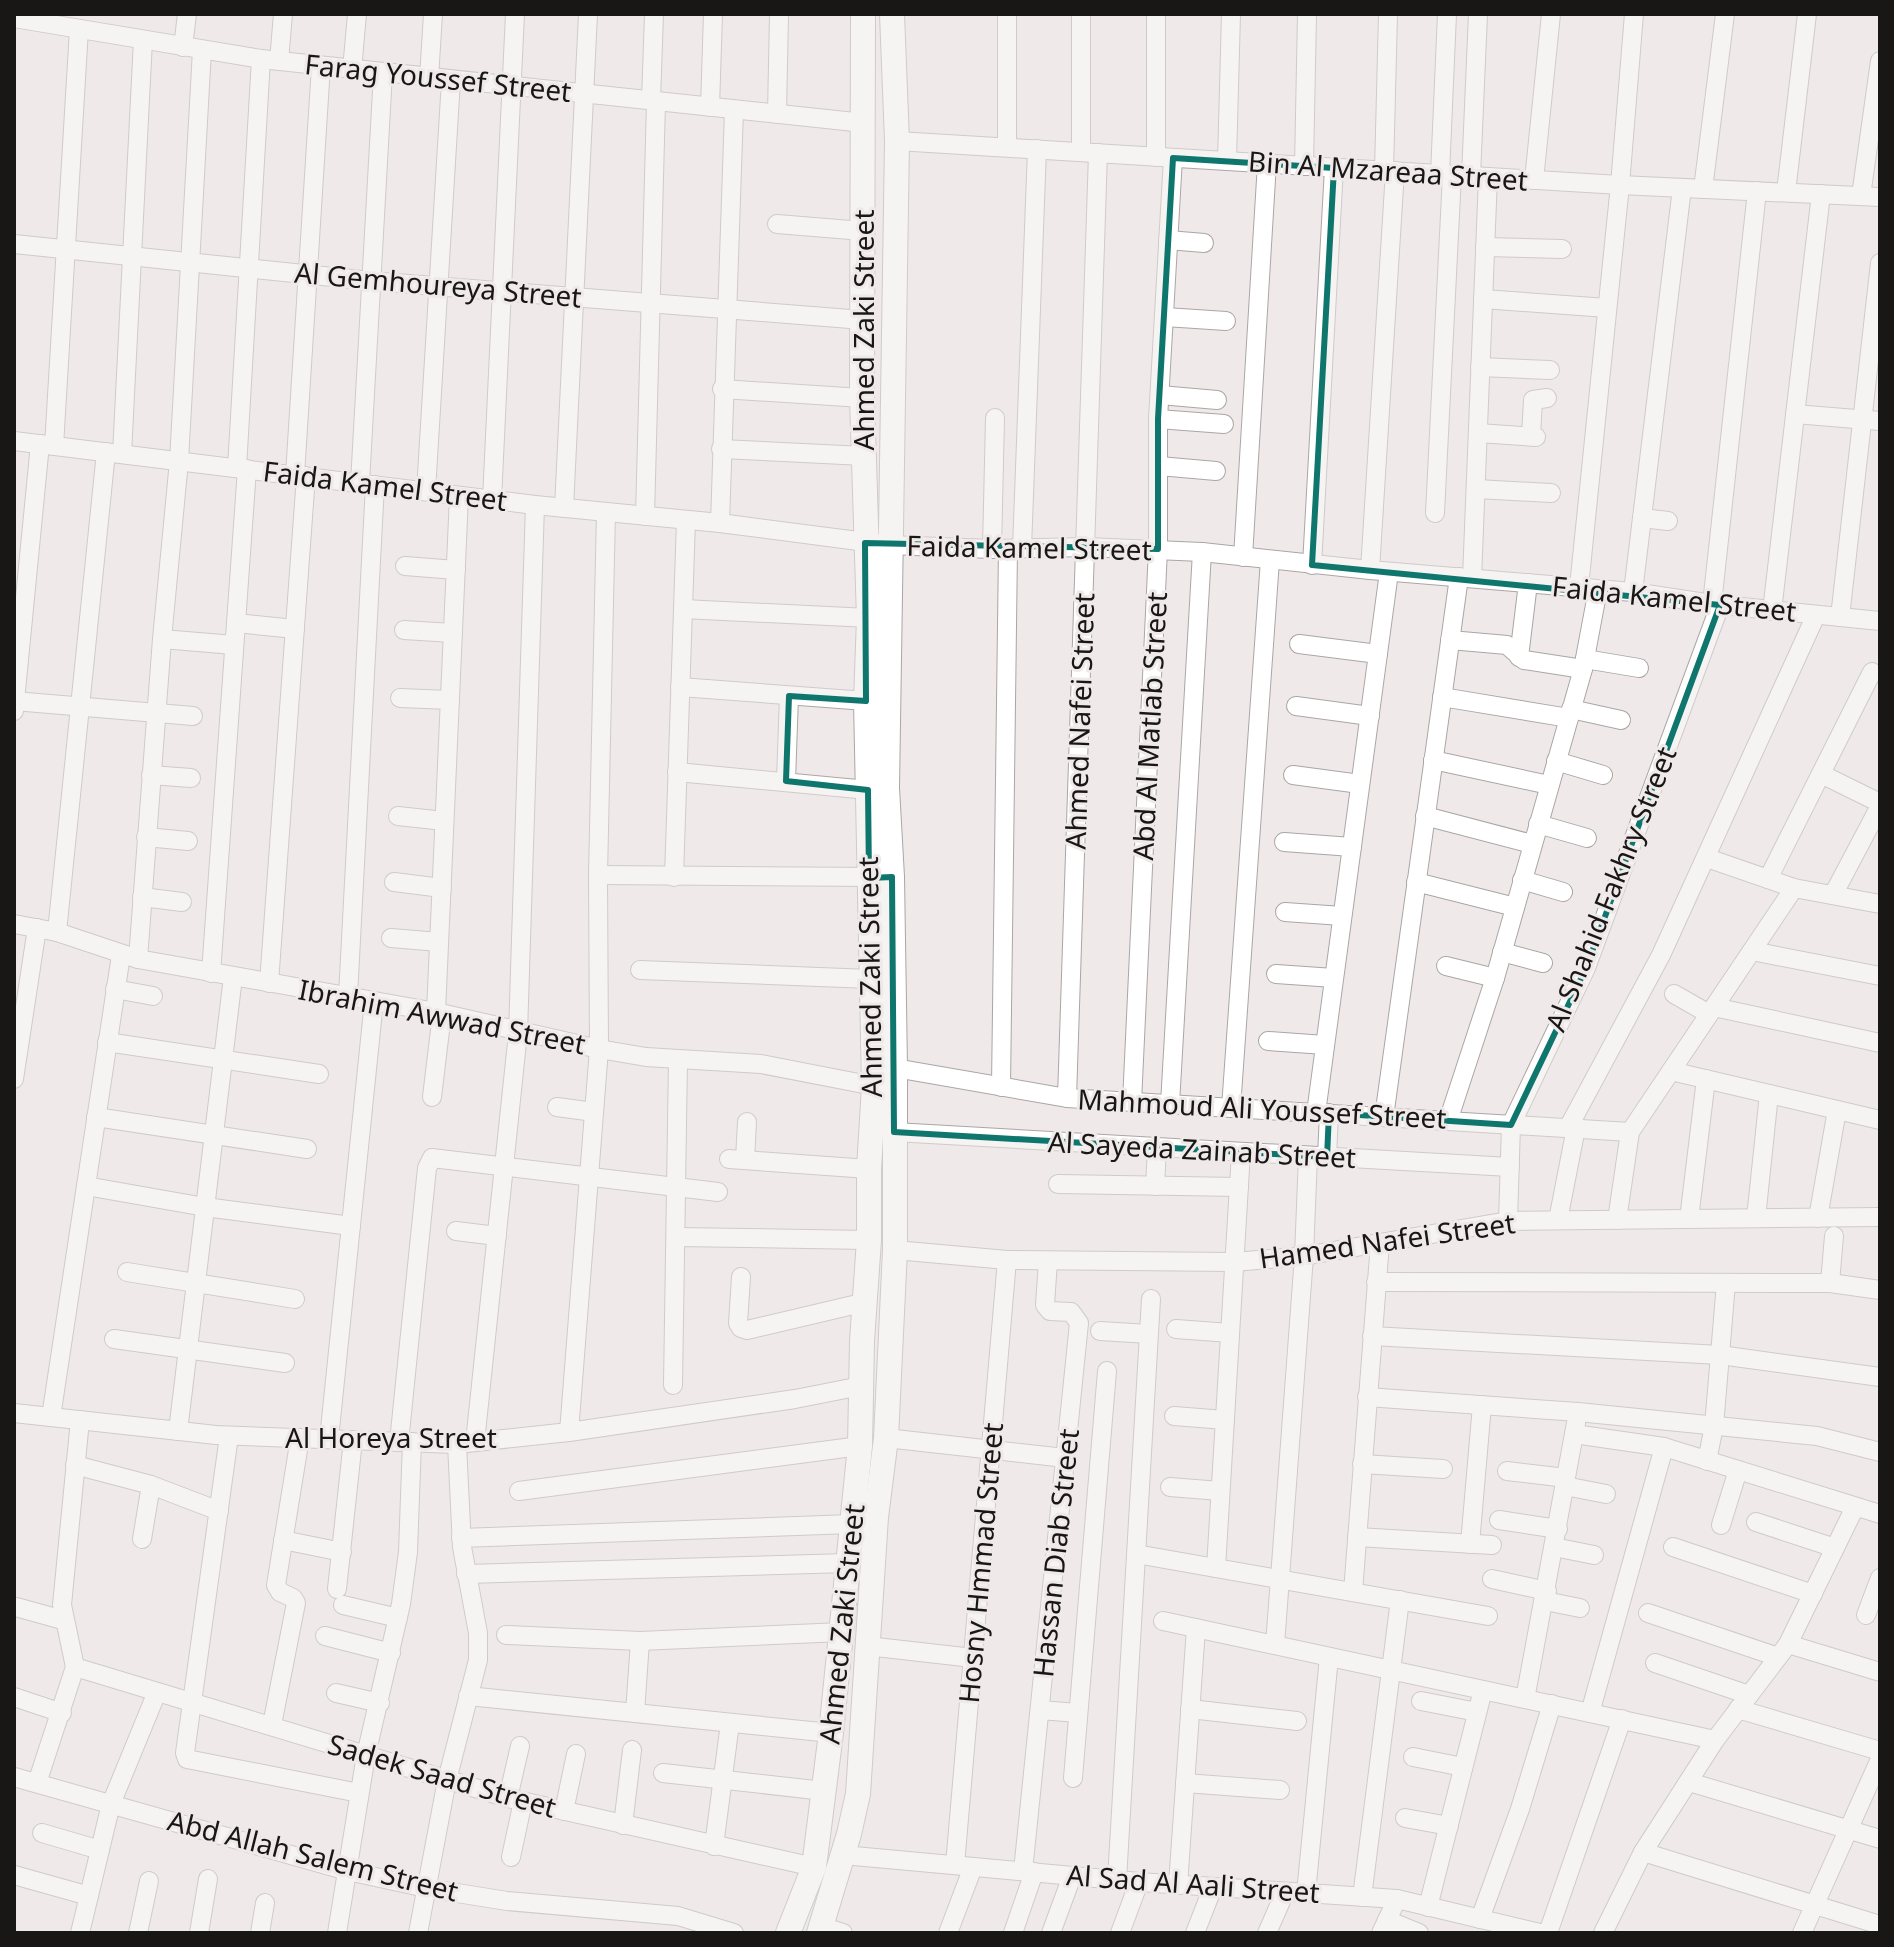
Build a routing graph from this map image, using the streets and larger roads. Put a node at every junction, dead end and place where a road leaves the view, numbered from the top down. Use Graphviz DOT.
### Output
graph roads {
  1 [pos="187,14"];
  2 [pos="283,14"];
  3 [pos="357,14"];
  4 [pos="433,14"];
  5 [pos="515,14"];
  6 [pos="588,14"];
  7 [pos="654,14"];
  8 [pos="713,14"];
  9 [pos="779,14"];
  10 [pos="863,14"];
  11 [pos="892,14"];
  12 [pos="1007,14"];
  13 [pos="1081,14"];
  14 [pos="1156,14"];
  15 [pos="1231,14"];
  16 [pos="1307,14"];
  17 [pos="1388,14"];
  18 [pos="1447,14"];
  19 [pos="1478,14"];
  20 [pos="1551,14"];
  21 [pos="1634,14"];
  22 [pos="1725,14"];
  23 [pos="1807,14"];
  24 [pos="14,18"];
  25 [pos="55,20"];
  26 [pos="79,29"];
  27 [pos="143,40"];
  28 [pos="183,47"];
  29 [pos="202,50"];
  30 [pos="270,60"];
  31 [pos="1880,61"];
  32 [pos="321,66"];
  33 [pos="352,70"];
  34 [pos="383,73"];
  35 [pos="429,78"];
  36 [pos="451,80"];
  37 [pos="511,86"];
  38 [pos="584,94"];
  39 [pos="654,101"];
  40 [pos="710,107"];
  41 [pos="734,110"];
  42 [pos="777,114"];
  43 [pos="864,123"];
  44 [pos="897,141"];
  45 [pos="1007,147"];
  46 [pos="1037,149"];
  47 [pos="1090,152"];
  48 [pos="1164,157"];
  49 [pos="1227,161"];
  50 [pos="1267,163"];
  51 [pos="1304,166"];
  52 [pos="1334,168"];
  53 [pos="1390,171"];
  54 [pos="1463,176"];
  55 [pos="1534,180"];
  56 [pos="1620,185"];
  57 [pos="1682,188"];
  58 [pos="1703,189"];
  59 [pos="1757,191"];
  60 [pos="1786,192"];
  61 [pos="1821,194"];
  62 [pos="1871,196"];
  63 [pos="777,224"];
  64 [pos="863,231"];
  65 [pos="1168,240"];
  66 [pos="1204,243"];
  67 [pos="14,244"];
  68 [pos="1485,247"];
  69 [pos="66,249"];
  70 [pos="1562,249"];
  71 [pos="132,255"];
  72 [pos="192,262"];
  73 [pos="1880,263"];
  74 [pos="249,268"];
  75 [pos="308,274"];
  76 [pos="371,281"];
  77 [pos="438,286"];
  78 [pos="501,291"];
  79 [pos="574,297"];
  80 [pos="1483,299"];
  81 [pos="651,302"];
  82 [pos="727,308"];
  83 [pos="1607,308"];
  84 [pos="1165,317"];
  85 [pos="863,320"];
  86 [pos="1226,321"];
  87 [pos="1480,367"];
  88 [pos="1550,370"];
  89 [pos="722,389"];
  90 [pos="1160,395"];
  91 [pos="862,398"];
  92 [pos="1547,398"];
  93 [pos="1217,400"];
  94 [pos="1795,414"];
  95 [pos="995,418"];
  96 [pos="1158,419"];
  97 [pos="1871,421"];
  98 [pos="1224,424"];
  99 [pos="1478,433"];
  100 [pos="14,441"];
  101 [pos="47,445"];
  102 [pos="721,449"];
  103 [pos="114,453"];
  104 [pos="864,456"];
  105 [pos="179,461"];
  106 [pos="1159,466"];
  107 [pos="242,468"];
  108 [pos="1216,471"];
  109 [pos="300,475"];
  110 [pos="368,484"];
  111 [pos="1477,489"];
  112 [pos="426,491"];
  113 [pos="1551,493"];
  114 [pos="459,496"];
  115 [pos="492,500"];
  116 [pos="535,505"];
  117 [pos="564,508"];
  118 [pos="606,512"];
  119 [pos="1435,513"];
  120 [pos="645,516"];
  121 [pos="1642,518"];
  122 [pos="686,520"];
  123 [pos="1668,521"];
  124 [pos="720,523"];
  125 [pos="877,544"];
  126 [pos="1086,547"];
  127 [pos="1007,549"];
  128 [pos="1158,549"];
  129 [pos="1202,552"];
  130 [pos="1243,557"];
  131 [pos="1270,560"];
  132 [pos="1312,565"];
  133 [pos="405,566"];
  134 [pos="456,570"];
  135 [pos="1370,570"];
  136 [pos="1389,572"];
  137 [pos="1466,577"];
  138 [pos="1528,583"];
  139 [pos="1579,587"];
  140 [pos="1598,589"];
  141 [pos="1633,592"];
  142 [pos="1716,605"];
  143 [pos="683,609"];
  144 [pos="1772,611"];
  145 [pos="1816,615"];
  146 [pos="1840,617"];
  147 [pos="869,618"];
  148 [pos="1880,621"];
  149 [pos="236,623"];
  150 [pos="295,629"];
  151 [pos="404,630"];
  152 [pos="453,633"];
  153 [pos="162,639"];
  154 [pos="1450,640"];
  155 [pos="1299,644"];
  156 [pos="234,645"];
  157 [pos="1378,654"];
  158 [pos="1519,657"];
  159 [pos="1584,664"];
  160 [pos="1639,668"];
  161 [pos="1872,672"];
  162 [pos="680,687"];
  163 [pos="789,696"];
  164 [pos="1442,697"];
  165 [pos="400,698"];
  166 [pos="450,700"];
  167 [pos="14,701"];
  168 [pos="866,701"];
  169 [pos="80,705"];
  170 [pos="1296,706"];
  171 [pos="14,711"];
  172 [pos="156,713"];
  173 [pos="1570,714"];
  174 [pos="193,716"];
  175 [pos="1370,716"];
  176 [pos="1621,720"];
  177 [pos="1433,760"];
  178 [pos="1556,761"];
  179 [pos="677,772"];
  180 [pos="1821,774"];
  181 [pos="151,775"];
  182 [pos="1293,775"];
  183 [pos="1603,775"];
  184 [pos="191,778"];
  185 [pos="786,781"];
  186 [pos="1360,784"];
  187 [pos="1549,785"];
  188 [pos="868,790"];
  189 [pos="1880,804"];
  190 [pos="398,816"];
  191 [pos="1425,816"];
  192 [pos="444,821"];
  193 [pos="1538,824"];
  194 [pos="146,837"];
  195 [pos="1587,838"];
  196 [pos="188,841"];
  197 [pos="1284,842"];
  198 [pos="1532,844"];
  199 [pos="1352,847"];
  200 [pos="1707,858"];
  201 [pos="598,875"];
  202 [pos="674,877"];
  203 [pos="881,877"];
  204 [pos="1768,879"];
  205 [pos="1522,880"];
  206 [pos="394,882"];
  207 [pos="1416,882"];
  208 [pos="442,888"];
  209 [pos="1794,888"];
  210 [pos="1563,892"];
  211 [pos="1833,895"];
  212 [pos="142,897"];
  213 [pos="182,902"];
  214 [pos="1880,904"];
  215 [pos="1515,907"];
  216 [pos="1285,912"];
  217 [pos="1342,916"];
  218 [pos="14,924"];
  219 [pos="37,928"];
  220 [pos="57,932"];
  221 [pos="391,938"];
  222 [pos="439,942"];
  223 [pos="1752,951"];
  224 [pos="1502,952"];
  225 [pos="129,957"];
  226 [pos="1543,963"];
  227 [pos="1446,966"];
  228 [pos="640,970"];
  229 [pos="211,973"];
  230 [pos="1276,974"];
  231 [pos="1880,976"];
  232 [pos="233,977"];
  233 [pos="1334,978"];
  234 [pos="1495,978"];
  235 [pos="870,979"];
  236 [pos="269,983"];
  237 [pos="115,989"];
  238 [pos="1674,994"];
  239 [pos="153,996"];
  240 [pos="348,996"];
  241 [pos="374,1001"];
  242 [pos="1712,1010"];
  243 [pos="439,1013"];
  244 [pos="518,1033"];
  245 [pos="1268,1041"];
  246 [pos="107,1042"];
  247 [pos="1880,1043"];
  248 [pos="1325,1045"];
  249 [pos="599,1049"];
  250 [pos="678,1059"];
  251 [pos="223,1060"];
  252 [pos="895,1068"];
  253 [pos="1671,1071"];
  254 [pos="319,1074"];
  255 [pos="14,1079"];
  256 [pos="1706,1079"];
  257 [pos="874,1086"];
  258 [pos="1001,1087"];
  259 [pos="1769,1094"];
  260 [pos="432,1097"];
  261 [pos="1067,1098"];
  262 [pos="1132,1102"];
  263 [pos="1170,1104"];
  264 [pos="557,1107"];
  265 [pos="1231,1108"];
  266 [pos="1837,1110"];
  267 [pos="594,1112"];
  268 [pos="1322,1113"];
  269 [pos="96,1117"];
  270 [pos="1384,1117"];
  271 [pos="1880,1120"];
  272 [pos="1448,1121"];
  273 [pos="747,1122"];
  274 [pos="1511,1125"];
  275 [pos="1572,1128"];
  276 [pos="894,1132"];
  277 [pos="1630,1132"];
  278 [pos="214,1135"];
  279 [pos="1157,1148"];
  280 [pos="307,1149"];
  281 [pos="1241,1152"];
  282 [pos="1308,1156"];
  283 [pos="1327,1157"];
  284 [pos="504,1167"];
  285 [pos="1510,1167"];
  286 [pos="869,1169"];
  287 [pos="589,1176"];
  288 [pos="1058,1184"];
  289 [pos="86,1186"];
  290 [pos="1155,1186"];
  291 [pos="677,1187"];
  292 [pos="1239,1187"];
  293 [pos="718,1192"];
  294 [pos="205,1207"];
  295 [pos="1880,1217"];
  296 [pos="1756,1218"];
  297 [pos="1818,1218"];
  298 [pos="1689,1219"];
  299 [pos="1558,1220"];
  300 [pos="1617,1220"];
  301 [pos="1508,1221"];
  302 [pos="351,1226"];
  303 [pos="456,1231"];
  304 [pos="497,1236"];
  305 [pos="1834,1236"];
  306 [pos="676,1237"];
  307 [pos="869,1240"];
  308 [pos="1380,1243"];
  309 [pos="895,1250"];
  310 [pos="1304,1256"];
  311 [pos="1007,1260"];
  312 [pos="1048,1261"];
  313 [pos="1234,1262"];
  314 [pos="127,1272"];
  315 [pos="741,1277"];
  316 [pos="1376,1282"];
  317 [pos="196,1283"];
  318 [pos="1726,1283"];
  319 [pos="1830,1283"];
  320 [pos="1880,1290"];
  321 [pos="295,1299"];
  322 [pos="1151,1299"];
  323 [pos="866,1302"];
  324 [pos="1176,1329"];
  325 [pos="1100,1331"];
  326 [pos="1230,1333"];
  327 [pos="1149,1334"];
  328 [pos="1372,1336"];
  329 [pos="114,1339"];
  330 [pos="862,1341"];
  331 [pos="890,1341"];
  332 [pos="188,1350"];
  333 [pos="1720,1355"];
  334 [pos="285,1363"];
  335 [pos="1107,1371"];
  336 [pos="1880,1377"];
  337 [pos="673,1385"];
  338 [pos="861,1386"];
  339 [pos="1367,1397"];
  340 [pos="1482,1405"];
  341 [pos="1578,1412"];
  342 [pos="14,1413"];
  343 [pos="1174,1416"];
  344 [pos="51,1417"];
  345 [pos="80,1420"];
  346 [pos="1225,1420"];
  347 [pos="1714,1426"];
  348 [pos="178,1431"];
  349 [pos="569,1432"];
  350 [pos="1574,1434"];
  351 [pos="229,1436"];
  352 [pos="300,1438"];
  353 [pos="886,1438"];
  354 [pos="329,1439"];
  355 [pos="353,1440"];
  356 [pos="406,1442"];
  357 [pos="466,1443"];
  358 [pos="860,1446"];
  359 [pos="1664,1447"];
  360 [pos="991,1451"];
  361 [pos="1880,1452"];
  362 [pos="1065,1458"];
  363 [pos="1707,1461"];
  364 [pos="1362,1464"];
  365 [pos="75,1465"];
  366 [pos="1443,1469"];
  367 [pos="1738,1470"];
  368 [pos="1507,1471"];
  369 [pos="1566,1482"];
  370 [pos="151,1485"];
  371 [pos="1170,1487"];
  372 [pos="519,1491"];
  373 [pos="1220,1491"];
  374 [pos="1606,1494"];
  375 [pos="1855,1507"];
  376 [pos="219,1511"];
  377 [pos="1880,1514"];
  378 [pos="1499,1520"];
  379 [pos="1756,1522"];
  380 [pos="852,1524"];
  381 [pos="1721,1525"];
  382 [pos="1357,1537"];
  383 [pos="461,1538"];
  384 [pos="1556,1538"];
  385 [pos="142,1539"];
  386 [pos="283,1540"];
  387 [pos="1470,1544"];
  388 [pos="1492,1545"];
  389 [pos="1673,1547"];
  390 [pos="1835,1548"];
  391 [pos="342,1552"];
  392 [pos="1136,1554"];
  393 [pos="1594,1555"];
  394 [pos="847,1563"];
  395 [pos="1216,1568"];
  396 [pos="466,1574"];
  397 [pos="1880,1578"];
  398 [pos="1281,1579"];
  399 [pos="1492,1579"];
  400 [pos="1353,1592"];
  401 [pos="1813,1594"];
  402 [pos="1546,1596"];
  403 [pos="1400,1600"];
  404 [pos="16,1607"];
  405 [pos="1580,1608"];
  406 [pos="1648,1613"];
  407 [pos="1866,1615"];
  408 [pos="1488,1616"];
  409 [pos="398,1618"];
  410 [pos="63,1620"];
  411 [pos="1163,1621"];
  412 [pos="1196,1628"];
  413 [pos="842,1632"];
  414 [pos="506,1635"];
  415 [pos="325,1636"];
  416 [pos="640,1641"];
  417 [pos="1275,1645"];
  418 [pos="867,1646"];
  419 [pos="1783,1651"];
  420 [pos="391,1653"];
  421 [pos="1329,1657"];
  422 [pos="973,1658"];
  423 [pos="1655,1663"];
  424 [pos="75,1667"];
  425 [pos="1391,1670"];
  426 [pos="1880,1672"];
  427 [pos="1483,1690"];
  428 [pos="157,1692"];
  429 [pos="336,1693"];
  430 [pos="468,1696"];
  431 [pos="14,1697"];
  432 [pos="1525,1699"];
  433 [pos="1421,1701"];
  434 [pos="193,1702"];
  435 [pos="1744,1702"];
  436 [pos="380,1703"];
  437 [pos="1552,1704"];
  438 [pos="1190,1709"];
  439 [pos="1040,1710"];
  440 [pos="1477,1712"];
  441 [pos="62,1713"];
  442 [pos="635,1713"];
  443 [pos="1078,1713"];
  444 [pos="1590,1713"];
  445 [pos="1622,1719"];
  446 [pos="1297,1721"];
  447 [pos="730,1723"];
  448 [pos="272,1725"];
  449 [pos="831,1733"];
  450 [pos="1715,1740"];
  451 [pos="520,1746"];
  452 [pos="632,1750"];
  453 [pos="1880,1751"];
  454 [pos="576,1754"];
  455 [pos="366,1755"];
  456 [pos="1413,1757"];
  457 [pos="1880,1759"];
  458 [pos="1463,1767"];
  459 [pos="663,1773"];
  460 [pos="1073,1778"];
  461 [pos="447,1780"];
  462 [pos="722,1781"];
  463 [pos="1689,1782"];
  464 [pos="21,1783"];
  465 [pos="1185,1783"];
  466 [pos="1280,1790"];
  467 [pos="824,1791"];
  468 [pos="359,1793"];
  469 [pos="516,1800"];
  470 [pos="111,1804"];
  471 [pos="564,1811"];
  472 [pos="1405,1818"];
  473 [pos="623,1825"];
  474 [pos="1449,1826"];
  475 [pos="1849,1829"];
  476 [pos="42,1833"];
  477 [pos="1880,1839"];
  478 [pos="714,1846"];
  479 [pos="100,1850"];
  480 [pos="1643,1852"];
  481 [pos="843,1855"];
  482 [pos="511,1857"];
  483 [pos="964,1866"];
  484 [pos="814,1867"];
  485 [pos="348,1871"];
  486 [pos="1029,1872"];
  487 [pos="14,1875"];
  488 [pos="1072,1876"];
  489 [pos="208,1879"];
  490 [pos="1117,1880"];
  491 [pos="149,1881"];
  492 [pos="1139,1882"];
  493 [pos="1178,1885"];
  494 [pos="1213,1887"];
  495 [pos="426,1888"];
  496 [pos="1285,1892"];
  497 [pos="1306,1893"];
  498 [pos="89,1896"];
  499 [pos="1362,1897"];
  500 [pos="1397,1899"];
  501 [pos="265,1903"];
  502 [pos="1815,1905"];
  503 [pos="1428,1907"];
  504 [pos="1480,1919"];
  505 [pos="1880,1925"];
  506 [pos="1384,1927"];
  507 [pos="828,1931"];
  508 [pos="80,1933"];
  509 [pos="138,1933"];
  510 [pos="199,1933"];
  511 [pos="260,1933"];
  512 [pos="337,1933"];
  513 [pos="418,1933"];
  514 [pos="734,1933"];
  515 [pos="788,1933"];
  516 [pos="948,1933"];
  517 [pos="1013,1933"];
  518 [pos="1051,1933"];
  519 [pos="1120,1933"];
  520 [pos="1195,1933"];
  521 [pos="1267,1933"];
  522 [pos="1419,1933"];
  523 [pos="1536,1933"];
  524 [pos="1548,1933"];
  525 [pos="1603,1933"];
  526 [pos="1802,1933"];
  1 -- 28 [label="street"];
  2 -- 30 [label="street"];
  3 -- 33 [label="street"];
  4 -- 35 [label="street"];
  5 -- 37 [label="street"];
  6 -- 38 [label="street"];
  7 -- 39 [label="street"];
  8 -- 40 [label="street"];
  9 -- 42 [label="street"];
  10 -- 43 [label="street, Ahmed Zaki Street"];
  11 -- 44 [label="street, Ahmed Zaki Street"];
  12 -- 45 [label="street"];
  13 -- 47 [label="street, Ahmed Nafei Street"];
  14 -- 48 [label="street, Abd Al Matlab Street"];
  15 -- 49 [label="street"];
  16 -- 51 [label="street"];
  17 -- 53 [label="street"];
  18 -- 54 [label="street"];
  19 -- 54 [label="street"];
  20 -- 55 [label="street"];
  21 -- 56 [label="street"];
  22 -- 58 [label="street"];
  23 -- 60 [label="street"];
  24 -- 25 [label="street, Farag Youssef Street"];
  25 -- 26 [label="street, Farag Youssef Street"];
  26 -- 27 [label="street, Farag Youssef Street"];
  26 -- 69 [label="street"];
  27 -- 28 [label="street, Farag Youssef Street"];
  27 -- 71 [label="street"];
  28 -- 29 [label="street, Farag Youssef Street"];
  29 -- 30 [label="street, Farag Youssef Street"];
  29 -- 72 [label="street"];
  30 -- 32 [label="street, Farag Youssef Street"];
  30 -- 74 [label="street"];
  31 -- 62 [label="street"];
  32 -- 33 [label="street, Farag Youssef Street"];
  32 -- 75 [label="street"];
  33 -- 34 [label="street, Farag Youssef Street"];
  34 -- 35 [label="street, Farag Youssef Street"];
  34 -- 76 [label="street"];
  35 -- 36 [label="street, Farag Youssef Street"];
  36 -- 37 [label="street, Farag Youssef Street"];
  36 -- 77 [label="street"];
  37 -- 38 [label="street, Farag Youssef Street"];
  37 -- 78 [label="street"];
  38 -- 39 [label="street, Farag Youssef Street"];
  38 -- 79 [label="street"];
  39 -- 40 [label="street, Farag Youssef Street"];
  39 -- 81 [label="street"];
  40 -- 41 [label="street, Farag Youssef Street"];
  41 -- 42 [label="street, Farag Youssef Street"];
  41 -- 82 [label="street"];
  42 -- 43 [label="street, Farag Youssef Street"];
  43 -- 64 [label="street, Ahmed Zaki Street"];
  44 -- 45 [label="street, Bin Al Mzareaa Street"];
  44 -- 125 [label="street, Ahmed Zaki Street"];
  45 -- 46 [label="street, Bin Al Mzareaa Street"];
  46 -- 47 [label="street, Bin Al Mzareaa Street"];
  46 -- 127 [label="street"];
  47 -- 48 [label="street, Bin Al Mzareaa Street"];
  47 -- 126 [label="street, Ahmed Nafei Street"];
  48 -- 49 [label="street, Bin Al Mzareaa Street"];
  48 -- 65 [label="street, Abd Al Matlab Street"];
  49 -- 50 [label="street, Bin Al Mzareaa Street"];
  50 -- 51 [label="street, Bin Al Mzareaa Street"];
  50 -- 130 [label="street"];
  51 -- 52 [label="street, Bin Al Mzareaa Street"];
  52 -- 53 [label="street, Bin Al Mzareaa Street"];
  52 -- 132 [label="street"];
  53 -- 54 [label="street, Bin Al Mzareaa Street"];
  53 -- 135 [label="street"];
  54 -- 55 [label="street, Bin Al Mzareaa Street"];
  54 -- 68 [label="street"];
  54 -- 119 [label="street"];
  55 -- 56 [label="street, Bin Al Mzareaa Street"];
  56 -- 57 [label="street, Bin Al Mzareaa Street"];
  56 -- 83 [label="street"];
  57 -- 58 [label="street, Bin Al Mzareaa Street"];
  57 -- 121 [label="street"];
  58 -- 59 [label="street, Bin Al Mzareaa Street"];
  59 -- 60 [label="street, Bin Al Mzareaa Street"];
  59 -- 142 [label="street, Al Shahid Fakhry Street"];
  60 -- 61 [label="street, Bin Al Mzareaa Street"];
  61 -- 62 [label="street, Bin Al Mzareaa Street"];
  61 -- 94 [label="street"];
  63 -- 64 [label="street"];
  64 -- 85 [label="street, Ahmed Zaki Street"];
  65 -- 66 [label="street"];
  65 -- 84 [label="street, Abd Al Matlab Street"];
  67 -- 69 [label="street, Al Gemhoureya Street"];
  68 -- 70 [label="street"];
  68 -- 80 [label="street"];
  69 -- 71 [label="street, Al Gemhoureya Street"];
  69 -- 101 [label="street"];
  71 -- 72 [label="street, Al Gemhoureya Street"];
  71 -- 103 [label="street"];
  72 -- 74 [label="street, Al Gemhoureya Street"];
  72 -- 105 [label="street"];
  73 -- 97 [label="street"];
  74 -- 75 [label="street, Al Gemhoureya Street"];
  74 -- 107 [label="street"];
  75 -- 76 [label="street, Al Gemhoureya Street"];
  75 -- 109 [label="street"];
  76 -- 77 [label="street, Al Gemhoureya Street"];
  76 -- 110 [label="street"];
  77 -- 78 [label="street, Al Gemhoureya Street"];
  77 -- 112 [label="street"];
  78 -- 79 [label="street, Al Gemhoureya Street"];
  78 -- 115 [label="street"];
  79 -- 81 [label="street, Al Gemhoureya Street"];
  79 -- 117 [label="street"];
  80 -- 83 [label="street"];
  80 -- 87 [label="street"];
  81 -- 82 [label="street, Al Gemhoureya Street"];
  81 -- 120 [label="street"];
  82 -- 85 [label="street, Al Gemhoureya Street"];
  82 -- 89 [label="street"];
  83 -- 139 [label="street"];
  84 -- 86 [label="street"];
  84 -- 90 [label="street, Abd Al Matlab Street"];
  85 -- 91 [label="street, Ahmed Zaki Street"];
  87 -- 88 [label="street"];
  87 -- 99 [label="street"];
  89 -- 91 [label="street"];
  89 -- 102 [label="street"];
  90 -- 93 [label="street"];
  90 -- 96 [label="street, Abd Al Matlab Street"];
  91 -- 104 [label="street, Ahmed Zaki Street"];
  92 -- 99 [label="street"];
  94 -- 97 [label="street"];
  94 -- 144 [label="street"];
  95 -- 127 [label="street"];
  96 -- 98 [label="street"];
  96 -- 106 [label="street, Abd Al Matlab Street"];
  97 -- 146 [label="street"];
  99 -- 111 [label="street"];
  100 -- 101 [label="street, Faida Kamel Street"];
  101 -- 103 [label="street, Faida Kamel Street"];
  101 -- 167 [label="street"];
  102 -- 104 [label="street"];
  102 -- 124 [label="street"];
  103 -- 105 [label="street, Faida Kamel Street"];
  103 -- 169 [label="street"];
  104 -- 125 [label="street, Ahmed Zaki Street"];
  105 -- 107 [label="street, Faida Kamel Street"];
  105 -- 153 [label="street"];
  106 -- 108 [label="street"];
  106 -- 128 [label="street, Abd Al Matlab Street"];
  107 -- 109 [label="street, Faida Kamel Street"];
  107 -- 149 [label="street"];
  109 -- 110 [label="street, Faida Kamel Street"];
  109 -- 150 [label="street"];
  110 -- 112 [label="street, Faida Kamel Street"];
  110 -- 240 [label="street"];
  111 -- 113 [label="street"];
  111 -- 137 [label="street"];
  112 -- 114 [label="street, Faida Kamel Street"];
  114 -- 115 [label="street, Faida Kamel Street"];
  114 -- 134 [label="street"];
  115 -- 116 [label="street, Faida Kamel Street"];
  116 -- 117 [label="street, Faida Kamel Street"];
  116 -- 244 [label="street"];
  117 -- 118 [label="street, Faida Kamel Street"];
  118 -- 120 [label="street, Faida Kamel Street"];
  118 -- 201 [label="street"];
  120 -- 122 [label="street, Faida Kamel Street"];
  121 -- 123 [label="street"];
  121 -- 141 [label="street"];
  122 -- 124 [label="street, Faida Kamel Street"];
  122 -- 143 [label="street"];
  124 -- 125 [label="street, Faida Kamel Street"];
  125 -- 127 [label="street, Faida Kamel Street"];
  125 -- 147 [label="street, Ahmed Zaki Street"];
  125 -- 203 [label="street, Ahmed Zaki Street"];
  126 -- 127 [label="street, Faida Kamel Street"];
  126 -- 128 [label="street, Faida Kamel Street"];
  126 -- 261 [label="street, Ahmed Nafei Street"];
  127 -- 258 [label="street"];
  128 -- 129 [label="street, Faida Kamel Street"];
  128 -- 262 [label="street, Abd Al Matlab Street"];
  129 -- 130 [label="street, Faida Kamel Street"];
  129 -- 263 [label="street"];
  130 -- 131 [label="street, Faida Kamel Street"];
  131 -- 132 [label="street, Faida Kamel Street"];
  131 -- 265 [label="street"];
  132 -- 135 [label="street, Faida Kamel Street"];
  133 -- 134 [label="street"];
  134 -- 152 [label="street"];
  135 -- 136 [label="street, Faida Kamel Street"];
  136 -- 137 [label="street, Faida Kamel Street"];
  136 -- 157 [label="street"];
  137 -- 138 [label="street, Faida Kamel Street"];
  137 -- 154 [label="street"];
  138 -- 139 [label="street, Faida Kamel Street"];
  138 -- 158 [label="street"];
  139 -- 140 [label="street, Faida Kamel Street"];
  140 -- 141 [label="street, Faida Kamel Street"];
  140 -- 159 [label="street"];
  141 -- 142 [label="street, Faida Kamel Street"];
  142 -- 144 [label="street, Faida Kamel Street"];
  142 -- 274 [label="street, Al Shahid Fakhry Street"];
  143 -- 147 [label="street"];
  143 -- 162 [label="street"];
  144 -- 145 [label="street, Faida Kamel Street"];
  145 -- 146 [label="street, Faida Kamel Street"];
  145 -- 200 [label="street"];
  146 -- 148 [label="street, Faida Kamel Street"];
  147 -- 168 [label="street, Ahmed Zaki Street"];
  149 -- 150 [label="street"];
  149 -- 156 [label="street"];
  150 -- 236 [label="street"];
  151 -- 152 [label="street"];
  152 -- 166 [label="street"];
  153 -- 156 [label="street"];
  153 -- 172 [label="street"];
  154 -- 158 [label="street"];
  154 -- 164 [label="street"];
  155 -- 157 [label="street"];
  156 -- 229 [label="street"];
  157 -- 175 [label="street"];
  158 -- 159 [label="street"];
  159 -- 160 [label="street"];
  159 -- 173 [label="street"];
  161 -- 180 [label="street"];
  162 -- 163 [label="street"];
  162 -- 179 [label="street"];
  163 -- 168 [label="street"];
  163 -- 185 [label="street"];
  164 -- 173 [label="street"];
  164 -- 177 [label="street"];
  165 -- 166 [label="street"];
  166 -- 192 [label="street"];
  167 -- 169 [label="street"];
  167 -- 171 [label="street"];
  168 -- 188 [label="street, Ahmed Zaki Street"];
  169 -- 172 [label="street"];
  169 -- 220 [label="street"];
  170 -- 175 [label="street"];
  172 -- 174 [label="street"];
  172 -- 181 [label="street"];
  173 -- 176 [label="street"];
  173 -- 178 [label="street"];
  175 -- 186 [label="street"];
  177 -- 187 [label="street"];
  177 -- 191 [label="street"];
  178 -- 183 [label="street"];
  178 -- 187 [label="street"];
  179 -- 185 [label="street"];
  179 -- 202 [label="street"];
  180 -- 189 [label="street"];
  180 -- 204 [label="street"];
  181 -- 184 [label="street"];
  181 -- 194 [label="street"];
  182 -- 186 [label="street"];
  185 -- 188 [label="street"];
  186 -- 199 [label="street"];
  187 -- 193 [label="street"];
  188 -- 203 [label="street, Ahmed Zaki Street"];
  189 -- 211 [label="street"];
  190 -- 192 [label="street"];
  191 -- 198 [label="street"];
  191 -- 207 [label="street"];
  192 -- 208 [label="street"];
  193 -- 195 [label="street"];
  193 -- 198 [label="street"];
  194 -- 196 [label="street"];
  194 -- 212 [label="street"];
  197 -- 199 [label="street"];
  198 -- 205 [label="street"];
  199 -- 217 [label="street"];
  200 -- 204 [label="street"];
  200 -- 275 [label="street"];
  201 -- 202 [label="street"];
  201 -- 249 [label="street"];
  202 -- 203 [label="street"];
  203 -- 235 [label="street, Ahmed Zaki Street"];
  203 -- 252 [label="street, Ahmed Zaki Street"];
  204 -- 209 [label="street"];
  205 -- 210 [label="street"];
  205 -- 215 [label="street"];
  206 -- 208 [label="street"];
  207 -- 215 [label="street"];
  207 -- 270 [label="street"];
  208 -- 222 [label="street"];
  209 -- 211 [label="street"];
  209 -- 223 [label="street"];
  211 -- 214 [label="street"];
  212 -- 213 [label="street"];
  212 -- 225 [label="street"];
  215 -- 224 [label="street"];
  216 -- 217 [label="street"];
  217 -- 233 [label="street"];
  218 -- 219 [label="street, Ibrahim Awwad Street"];
  219 -- 220 [label="street, Ibrahim Awwad Street"];
  219 -- 255 [label="street"];
  220 -- 225 [label="street, Ibrahim Awwad Street"];
  221 -- 222 [label="street"];
  222 -- 243 [label="street"];
  223 -- 231 [label="street"];
  223 -- 242 [label="street"];
  224 -- 226 [label="street"];
  224 -- 234 [label="street"];
  225 -- 229 [label="street, Ibrahim Awwad Street"];
  225 -- 237 [label="street"];
  227 -- 234 [label="street"];
  228 -- 235 [label="street"];
  229 -- 232 [label="street, Ibrahim Awwad Street"];
  230 -- 233 [label="street"];
  232 -- 236 [label="street, Ibrahim Awwad Street"];
  232 -- 251 [label="street"];
  233 -- 248 [label="street"];
  234 -- 272 [label="street"];
  235 -- 257 [label="street, Ahmed Zaki Street"];
  236 -- 240 [label="street, Ibrahim Awwad Street"];
  237 -- 239 [label="street"];
  237 -- 246 [label="street"];
  238 -- 242 [label="street"];
  240 -- 241 [label="street, Ibrahim Awwad Street"];
  241 -- 243 [label="street, Ibrahim Awwad Street"];
  241 -- 302 [label="street"];
  242 -- 247 [label="street"];
  242 -- 253 [label="street"];
  243 -- 244 [label="street, Ibrahim Awwad Street"];
  243 -- 260 [label="street"];
  244 -- 249 [label="street, Ibrahim Awwad Street"];
  244 -- 284 [label="street"];
  245 -- 248 [label="street"];
  246 -- 251 [label="street"];
  246 -- 269 [label="street"];
  248 -- 268 [label="street"];
  249 -- 250 [label="street, Ibrahim Awwad Street"];
  249 -- 267 [label="street"];
  250 -- 257 [label="street, Ibrahim Awwad Street"];
  250 -- 291 [label="street"];
  251 -- 254 [label="street"];
  251 -- 278 [label="street"];
  252 -- 258 [label="street, Mahmoud Ali Youssef Street"];
  252 -- 276 [label="street, Ahmed Zaki Street"];
  253 -- 256 [label="street"];
  253 -- 277 [label="street"];
  256 -- 259 [label="street"];
  256 -- 298 [label="street"];
  257 -- 286 [label="street, Ahmed Zaki Street"];
  258 -- 261 [label="street, Mahmoud Ali Youssef Street"];
  259 -- 266 [label="street"];
  259 -- 296 [label="street"];
  261 -- 262 [label="street, Mahmoud Ali Youssef Street"];
  262 -- 263 [label="street, Mahmoud Ali Youssef Street"];
  263 -- 265 [label="street, Mahmoud Ali Youssef Street"];
  264 -- 267 [label="street"];
  265 -- 268 [label="street, Mahmoud Ali Youssef Street"];
  266 -- 271 [label="street"];
  266 -- 297 [label="street"];
  267 -- 287 [label="street"];
  268 -- 270 [label="street, Mahmoud Ali Youssef Street"];
  268 -- 283 [label="street"];
  269 -- 278 [label="street"];
  269 -- 289 [label="street"];
  270 -- 272 [label="street, Mahmoud Ali Youssef Street"];
  272 -- 274 [label="street, Mahmoud Ali Youssef Street"];
  273 -- 286 [label="street"];
  274 -- 275 [label="street, Mahmoud Ali Youssef Street"];
  274 -- 285 [label="street, Al Shahid Fakhry Street"];
  275 -- 277 [label="street, Mahmoud Ali Youssef Street"];
  275 -- 299 [label="street"];
  276 -- 279 [label="street, Al Sayeda Zainab Street"];
  276 -- 309 [label="street, Ahmed Zaki Street"];
  277 -- 300 [label="street"];
  278 -- 280 [label="street"];
  278 -- 294 [label="street"];
  279 -- 281 [label="street, Al Sayeda Zainab Street"];
  279 -- 290 [label="street"];
  281 -- 282 [label="street, Al Sayeda Zainab Street"];
  281 -- 292 [label="street"];
  282 -- 283 [label="street, Al Sayeda Zainab Street"];
  282 -- 310 [label="street"];
  283 -- 285 [label="street, Al Sayeda Zainab Street"];
  284 -- 287 [label="street"];
  284 -- 304 [label="street"];
  284 -- 356 [label="street"];
  285 -- 301 [label="street, Al Shahid Fakhry Street"];
  286 -- 307 [label="street, Ahmed Zaki Street"];
  287 -- 291 [label="street"];
  287 -- 349 [label="street"];
  288 -- 290 [label="street"];
  289 -- 294 [label="street"];
  289 -- 344 [label="street"];
  290 -- 292 [label="street"];
  291 -- 293 [label="street"];
  291 -- 306 [label="street"];
  292 -- 313 [label="street"];
  294 -- 302 [label="street"];
  294 -- 317 [label="street"];
  295 -- 297 [label="street, Hamed Nafei Street"];
  296 -- 297 [label="street, Hamed Nafei Street"];
  296 -- 298 [label="street, Hamed Nafei Street"];
  298 -- 300 [label="street, Hamed Nafei Street"];
  299 -- 300 [label="street, Hamed Nafei Street"];
  299 -- 301 [label="street, Hamed Nafei Street"];
  301 -- 308 [label="street, Hamed Nafei Street"];
  302 -- 354 [label="street"];
  303 -- 304 [label="street"];
  304 -- 357 [label="street"];
  305 -- 319 [label="street"];
  306 -- 307 [label="street"];
  306 -- 337 [label="street"];
  307 -- 323 [label="street, Ahmed Zaki Street"];
  308 -- 310 [label="street, Hamed Nafei Street"];
  308 -- 316 [label="street"];
  309 -- 311 [label="street, Hamed Nafei Street"];
  309 -- 331 [label="street, Ahmed Zaki Street"];
  310 -- 313 [label="street, Hamed Nafei Street"];
  310 -- 398 [label="street"];
  311 -- 312 [label="street, Hamed Nafei Street"];
  311 -- 360 [label="street, Hosny Hmmad Street"];
  312 -- 313 [label="street, Hamed Nafei Street"];
  312 -- 362 [label="street, Hassan Diab Street"];
  313 -- 326 [label="street"];
  314 -- 317 [label="street"];
  315 -- 323 [label="street"];
  316 -- 318 [label="street"];
  316 -- 328 [label="street"];
  317 -- 321 [label="street"];
  317 -- 332 [label="street"];
  318 -- 319 [label="street"];
  318 -- 333 [label="street"];
  319 -- 320 [label="street"];
  322 -- 327 [label="street"];
  323 -- 330 [label="street, Ahmed Zaki Street"];
  324 -- 326 [label="street"];
  325 -- 327 [label="street"];
  326 -- 346 [label="street"];
  327 -- 392 [label="street"];
  328 -- 333 [label="street"];
  328 -- 339 [label="street"];
  329 -- 332 [label="street"];
  330 -- 331 [label="street"];
  330 -- 338 [label="street, Ahmed Zaki Street"];
  331 -- 353 [label="street, Ahmed Zaki Street"];
  332 -- 334 [label="street"];
  332 -- 348 [label="street"];
  333 -- 336 [label="street"];
  333 -- 347 [label="street"];
  335 -- 443 [label="street"];
  338 -- 349 [label="street, Al Horeya Street"];
  338 -- 358 [label="street, Ahmed Zaki Street"];
  339 -- 340 [label="street"];
  339 -- 364 [label="street"];
  340 -- 341 [label="street"];
  340 -- 387 [label="street"];
  341 -- 347 [label="street"];
  341 -- 350 [label="street"];
  342 -- 344 [label="street, Al Horeya Street"];
  343 -- 346 [label="street"];
  344 -- 345 [label="street, Al Horeya Street"];
  345 -- 348 [label="street, Al Horeya Street"];
  345 -- 365 [label="street"];
  346 -- 373 [label="street"];
  347 -- 361 [label="street"];
  347 -- 363 [label="street"];
  348 -- 351 [label="street, Al Horeya Street"];
  349 -- 357 [label="street, Al Horeya Street"];
  350 -- 359 [label="street"];
  350 -- 369 [label="street"];
  351 -- 352 [label="street, Al Horeya Street"];
  351 -- 376 [label="street"];
  352 -- 354 [label="street, Al Horeya Street"];
  352 -- 386 [label="street"];
  353 -- 360 [label="street"];
  353 -- 418 [label="street, Ahmed Zaki Street"];
  354 -- 355 [label="street, Al Horeya Street"];
  355 -- 356 [label="street, Al Horeya Street"];
  355 -- 391 [label="street"];
  356 -- 357 [label="street, Al Horeya Street"];
  356 -- 409 [label="street"];
  357 -- 383 [label="street"];
  358 -- 372 [label="street"];
  358 -- 380 [label="street, Ahmed Zaki Street"];
  359 -- 363 [label="street"];
  359 -- 444 [label="street"];
  360 -- 362 [label="street"];
  360 -- 422 [label="street, Hosny Hmmad Street"];
  362 -- 439 [label="street, Hassan Diab Street"];
  363 -- 367 [label="street"];
  364 -- 366 [label="street"];
  364 -- 382 [label="street"];
  365 -- 370 [label="street"];
  365 -- 410 [label="street"];
  367 -- 375 [label="street"];
  367 -- 381 [label="street"];
  368 -- 369 [label="street"];
  369 -- 374 [label="street"];
  369 -- 384 [label="street"];
  370 -- 376 [label="street"];
  370 -- 385 [label="street"];
  371 -- 373 [label="street"];
  373 -- 395 [label="street"];
  375 -- 377 [label="street"];
  375 -- 390 [label="street"];
  376 -- 434 [label="street"];
  378 -- 384 [label="street"];
  379 -- 390 [label="street"];
  380 -- 383 [label="street"];
  380 -- 394 [label="street, Ahmed Zaki Street"];
  382 -- 387 [label="street"];
  382 -- 400 [label="street"];
  383 -- 396 [label="street"];
  384 -- 393 [label="street"];
  384 -- 402 [label="street"];
  386 -- 391 [label="street"];
  386 -- 448 [label="street"];
  387 -- 388 [label="street"];
  389 -- 401 [label="street"];
  390 -- 401 [label="street"];
  391 -- 409 [label="street"];
  392 -- 395 [label="street"];
  392 -- 490 [label="street"];
  394 -- 396 [label="street"];
  394 -- 413 [label="street, Ahmed Zaki Street"];
  395 -- 398 [label="street"];
  396 -- 430 [label="street"];
  397 -- 407 [label="street"];
  398 -- 400 [label="street"];
  398 -- 417 [label="street"];
  399 -- 402 [label="street"];
  400 -- 403 [label="street"];
  401 -- 419 [label="street"];
  402 -- 405 [label="street"];
  402 -- 432 [label="street"];
  403 -- 408 [label="street"];
  403 -- 425 [label="street"];
  404 -- 410 [label="street"];
  406 -- 419 [label="street"];
  409 -- 420 [label="street"];
  410 -- 424 [label="street"];
  411 -- 412 [label="street"];
  412 -- 417 [label="street"];
  412 -- 438 [label="street"];
  413 -- 416 [label="street"];
  413 -- 449 [label="street, Ahmed Zaki Street"];
  414 -- 416 [label="street"];
  415 -- 420 [label="street"];
  416 -- 442 [label="street"];
  417 -- 421 [label="street"];
  418 -- 422 [label="street"];
  418 -- 481 [label="street, Ahmed Zaki Street"];
  419 -- 426 [label="street"];
  419 -- 435 [label="street"];
  420 -- 436 [label="street"];
  421 -- 425 [label="street"];
  421 -- 497 [label="street"];
  422 -- 483 [label="street, Hosny Hmmad Street"];
  423 -- 435 [label="street"];
  424 -- 428 [label="street, Sadek Saad Street"];
  424 -- 441 [label="street"];
  425 -- 427 [label="street"];
  425 -- 499 [label="street"];
  427 -- 432 [label="street"];
  427 -- 440 [label="street"];
  428 -- 434 [label="street, Sadek Saad Street"];
  428 -- 470 [label="street"];
  429 -- 436 [label="street"];
  430 -- 442 [label="street"];
  430 -- 461 [label="street"];
  431 -- 441 [label="street"];
  432 -- 437 [label="street"];
  433 -- 440 [label="street"];
  434 -- 448 [label="street, Sadek Saad Street"];
  434 -- 468 [label="street"];
  435 -- 450 [label="street"];
  435 -- 453 [label="street"];
  436 -- 455 [label="street"];
  437 -- 444 [label="street"];
  437 -- 504 [label="street"];
  438 -- 446 [label="street"];
  438 -- 465 [label="street"];
  439 -- 443 [label="street"];
  439 -- 486 [label="street, Hassan Diab Street"];
  440 -- 458 [label="street"];
  441 -- 464 [label="street"];
  442 -- 447 [label="street"];
  443 -- 460 [label="street"];
  444 -- 445 [label="street"];
  445 -- 450 [label="street"];
  445 -- 524 [label="street"];
  447 -- 449 [label="street"];
  447 -- 462 [label="street"];
  448 -- 455 [label="street, Sadek Saad Street"];
  449 -- 467 [label="street, Ahmed Zaki Street"];
  450 -- 463 [label="street"];
  451 -- 469 [label="street"];
  452 -- 473 [label="street"];
  454 -- 471 [label="street"];
  455 -- 461 [label="street, Sadek Saad Street"];
  455 -- 468 [label="street"];
  456 -- 458 [label="street"];
  457 -- 475 [label="street"];
  458 -- 474 [label="street"];
  459 -- 462 [label="street"];
  461 -- 469 [label="street, Sadek Saad Street"];
  461 -- 495 [label="street"];
  462 -- 467 [label="street"];
  462 -- 478 [label="street"];
  463 -- 475 [label="street"];
  463 -- 480 [label="street"];
  464 -- 470 [label="street, Abd Allah Salem Street"];
  465 -- 466 [label="street"];
  465 -- 493 [label="street"];
  467 -- 484 [label="street, Ahmed Zaki Street"];
  468 -- 485 [label="street"];
  469 -- 471 [label="street, Sadek Saad Street"];
  469 -- 482 [label="street"];
  470 -- 479 [label="street"];
  470 -- 485 [label="street, Abd Allah Salem Street"];
  471 -- 473 [label="street, Sadek Saad Street"];
  472 -- 474 [label="street"];
  473 -- 478 [label="street, Sadek Saad Street"];
  474 -- 503 [label="street"];
  475 -- 477 [label="street"];
  475 -- 502 [label="street"];
  476 -- 479 [label="street"];
  478 -- 484 [label="street, Sadek Saad Street"];
  479 -- 498 [label="street"];
  480 -- 502 [label="street"];
  480 -- 525 [label="street"];
  481 -- 483 [label="street, Al Sad Al Aali Street"];
  481 -- 507 [label="street, Ahmed Zaki Street"];
  483 -- 486 [label="street, Al Sad Al Aali Street"];
  483 -- 516 [label="street, Hosny Hmmad Street"];
  484 -- 515 [label="street, Ahmed Zaki Street"];
  485 -- 495 [label="street, Abd Allah Salem Street"];
  485 -- 512 [label="street"];
  486 -- 488 [label="street, Al Sad Al Aali Street"];
  486 -- 517 [label="street, Hassan Diab Street"];
  487 -- 498 [label="street"];
  488 -- 490 [label="street, Al Sad Al Aali Street"];
  488 -- 518 [label="street"];
  489 -- 510 [label="street"];
  490 -- 492 [label="street, Al Sad Al Aali Street"];
  491 -- 509 [label="street"];
  492 -- 493 [label="street, Al Sad Al Aali Street"];
  492 -- 519 [label="street"];
  493 -- 494 [label="street, Al Sad Al Aali Street"];
  494 -- 496 [label="street, Al Sad Al Aali Street"];
  494 -- 520 [label="street"];
  495 -- 513 [label="street"];
  495 -- 514 [label="street, Abd Allah Salem Street"];
  496 -- 497 [label="street, Al Sad Al Aali Street"];
  496 -- 521 [label="street"];
  497 -- 499 [label="street, Al Sad Al Aali Street"];
  498 -- 508 [label="street"];
  499 -- 500 [label="street, Al Sad Al Aali Street"];
  500 -- 503 [label="street, Al Sad Al Aali Street"];
  500 -- 506 [label="street"];
  501 -- 511 [label="street"];
  502 -- 505 [label="street"];
  502 -- 526 [label="street"];
  503 -- 504 [label="street, Al Sad Al Aali Street"];
  504 -- 523 [label="street, Al Sad Al Aali Street"];
  506 -- 522 [label="street"];
}
